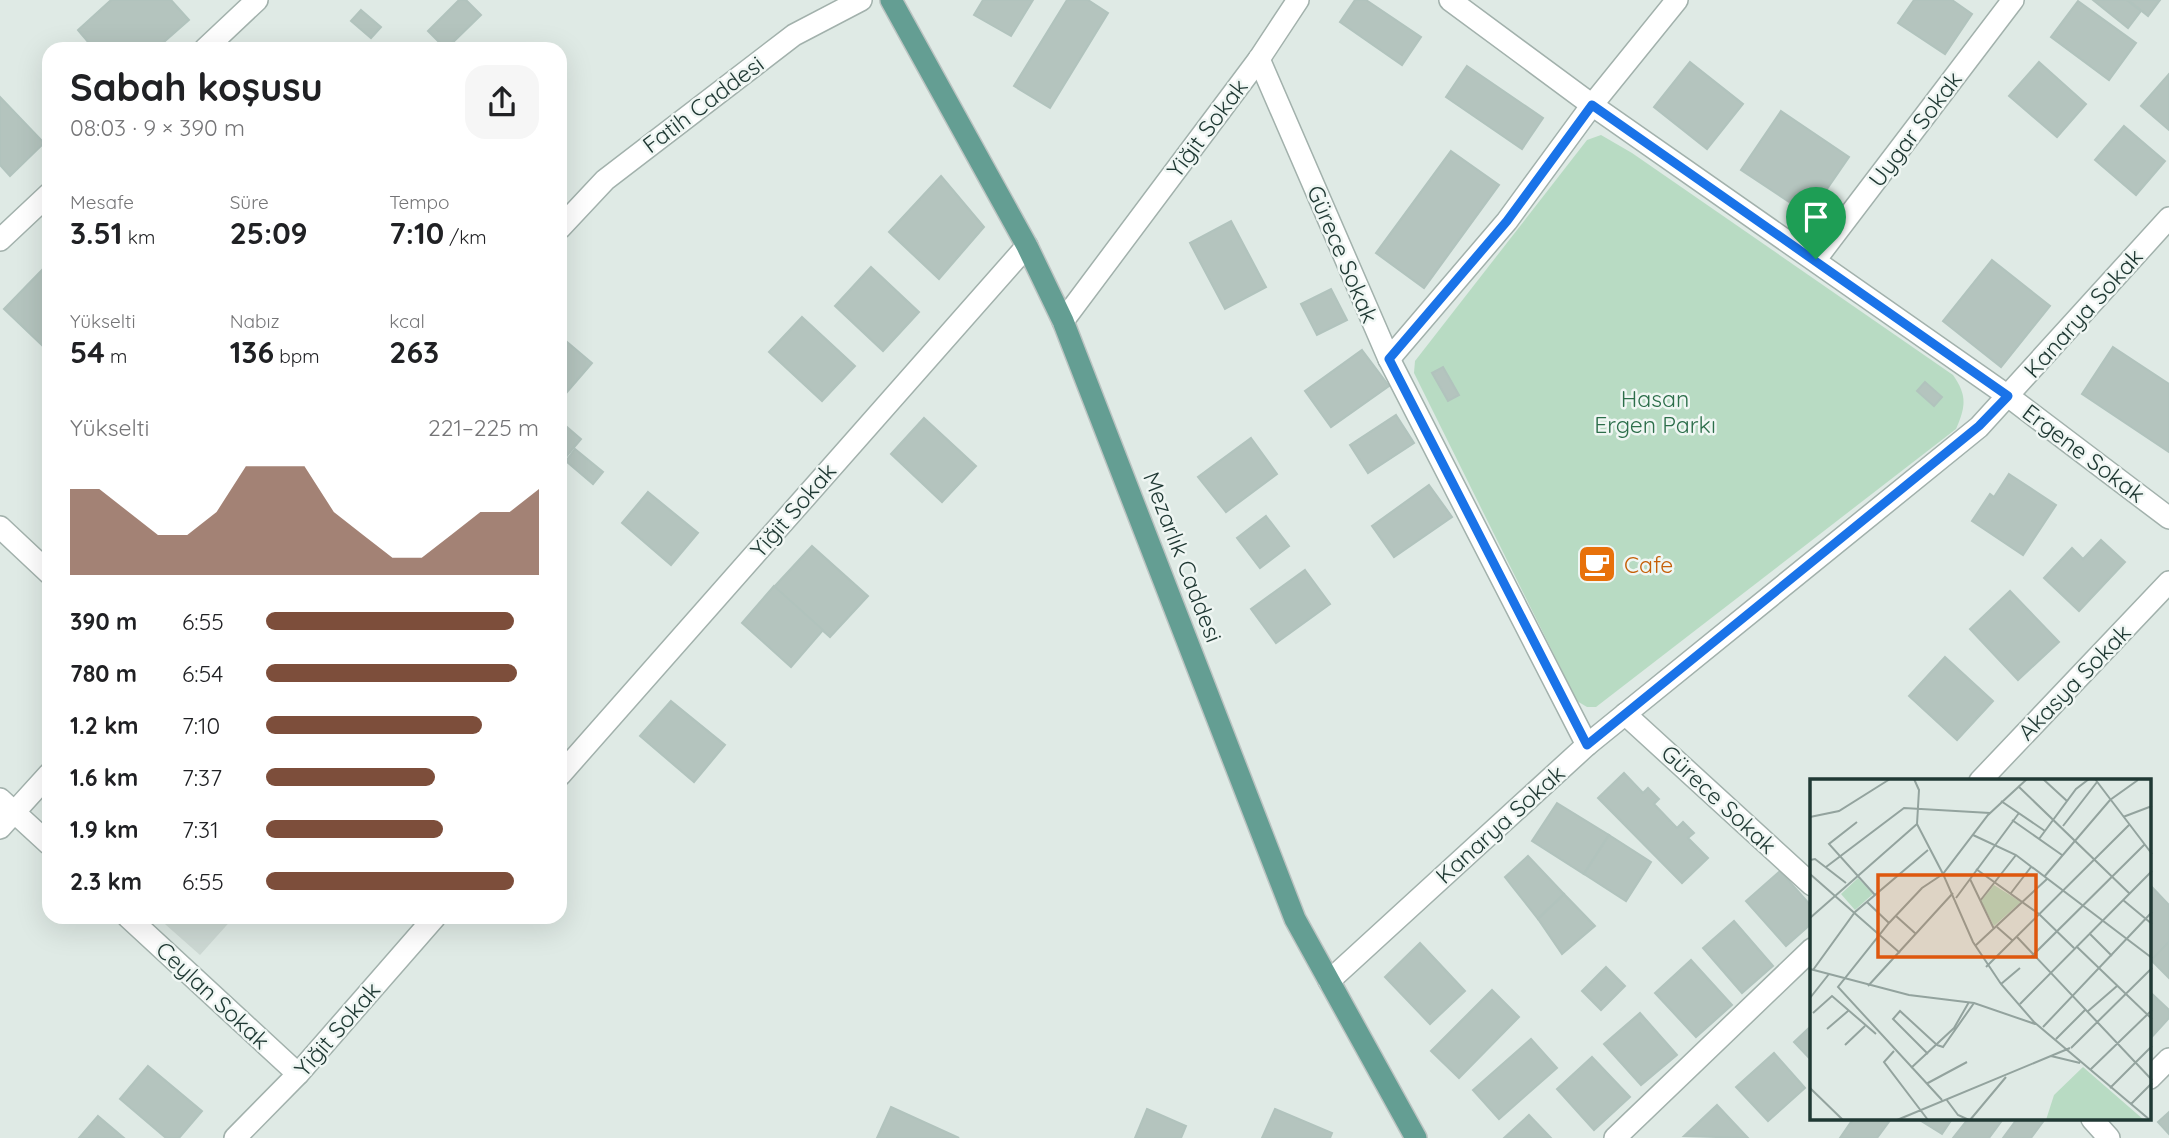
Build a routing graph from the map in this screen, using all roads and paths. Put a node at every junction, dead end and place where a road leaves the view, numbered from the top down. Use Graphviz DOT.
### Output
graph roads {
  1 [pos="257,0"];
  2 [pos="861,0"];
  3 [pos="891,0"];
  4 [pos="1298,0"];
  5 [pos="1450,0"];
  6 [pos="1677,0"];
  7 [pos="2013,0"];
  8 [pos="212,42"];
  9 [pos="1259,59"];
  10 [pos="1592,105"];
  11 [pos="42,201"];
  12 [pos="2169,218"];
  13 [pos="567,221"];
  14 [pos="0,240"];
  15 [pos="1027,246"];
  16 [pos="1816,259"];
  17 [pos="1062,321"];
  18 [pos="1389,359"];
  19 [pos="2008,396"];
  20 [pos="2169,518"];
  21 [pos="0,527"];
  22 [pos="42,566"];
  23 [pos="2169,582"];
  24 [pos="1625,713"];
  25 [pos="1587,745"];
  26 [pos="567,767"];
  27 [pos="42,779"];
  28 [pos="1982,779"];
  29 [pos="7,805"];
  30 [pos="0,828"];
  31 [pos="42,838"];
  32 [pos="1810,883"];
  33 [pos="136,924"];
  34 [pos="429,924"];
  35 [pos="1810,951"];
  36 [pos="1329,981"];
  37 [pos="2169,1059"];
  38 [pos="298,1074"];
  39 [pos="2152,1076"];
  40 [pos="235,1138"];
  41 [pos="1416,1138"];
  42 [pos="1615,1138"];
  1 -- 8 [label="street"];
  2 -- 13 [label="street, Fatih Caddesi"];
  3 -- 15 [label="main road, Mezarlık Caddesi"];
  4 -- 9 [label="street, Yiğit Sokak"];
  5 -- 10 [label="street, Ergene Sokak"];
  6 -- 10 [label="street"];
  7 -- 16 [label="street, Uygar Sokak"];
  9 -- 17 [label="street, Yiğit Sokak"];
  9 -- 18 [label="street, Gürece Sokak"];
  10 -- 16 [label="street, Ergene Sokak"];
  10 -- 18 [label="street"];
  11 -- 14 [label="street"];
  12 -- 19 [label="street, Kanarya Sokak"];
  15 -- 17 [label="main road, Mezarlık Caddesi"];
  15 -- 26 [label="street, Yiğit Sokak"];
  16 -- 19 [label="street, Ergene Sokak"];
  17 -- 36 [label="main road, Mezarlık Caddesi"];
  18 -- 25 [label="street, Gürece Sokak"];
  19 -- 20 [label="street, Ergene Sokak"];
  19 -- 24 [label="street, Kanarya Sokak"];
  21 -- 22 [label="street"];
  23 -- 28 [label="street, Akasya Sokak"];
  24 -- 25 [label="street, Kanarya Sokak"];
  24 -- 32 [label="street, Gürece Sokak"];
  25 -- 36 [label="street, Kanarya Sokak"];
  27 -- 29 [label="street"];
  29 -- 30 [label="street"];
  29 -- 31 [label="street"];
  33 -- 38 [label="street, Ceylan Sokak"];
  34 -- 38 [label="street, Yiğit Sokak"];
  35 -- 42 [label="street"];
  36 -- 41 [label="main road, Mezarlık Caddesi"];
  37 -- 39 [label="street"];
  38 -- 40 [label="street, Yiğit Sokak"];
}
